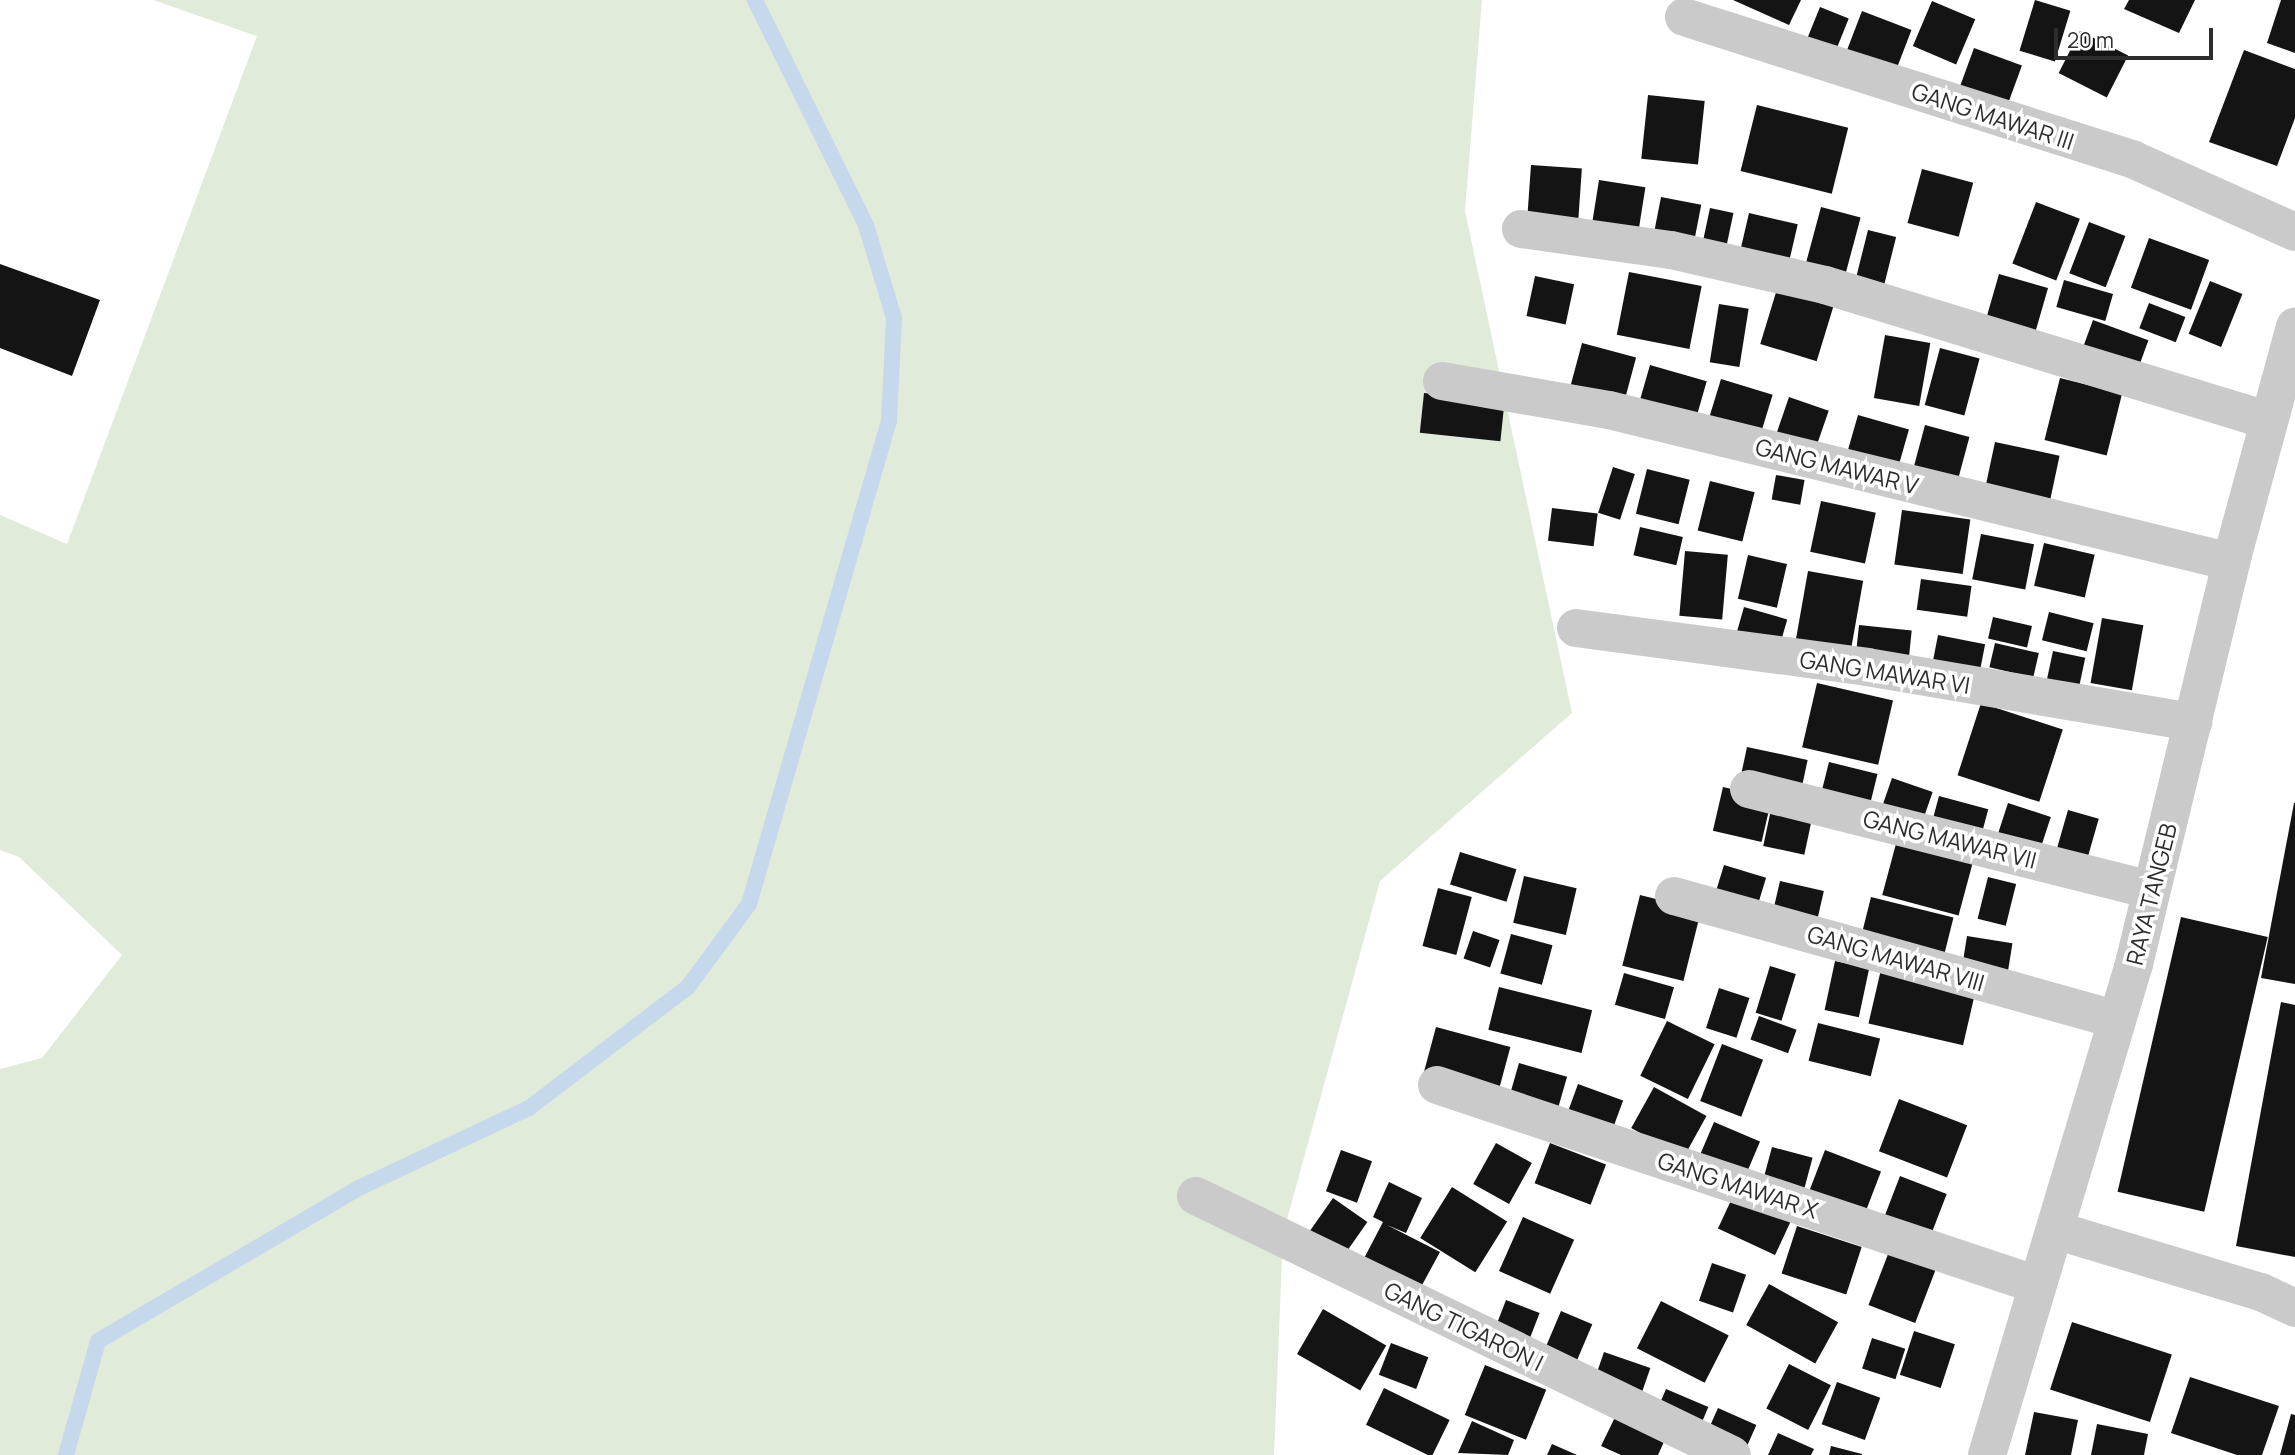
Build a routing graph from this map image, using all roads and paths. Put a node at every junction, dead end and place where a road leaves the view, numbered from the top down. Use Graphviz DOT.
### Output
graph roads {
  1 [pos="1684,18"];
  2 [pos="1521,229"];
  3 [pos="2295,232"];
  4 [pos="2295,327"];
  5 [pos="1442,381"];
  6 [pos="2269,421"];
  7 [pos="2231,562"];
  8 [pos="1576,628"];
  9 [pos="2193,722"];
  10 [pos="1749,789"];
  11 [pos="2151,890"];
  12 [pos="1674,896"];
  13 [pos="2118,1020"];
  14 [pos="1437,1085"];
  15 [pos="1196,1196"];
  16 [pos="2055,1230"];
  17 [pos="2038,1285"];
  18 [pos="2295,1308"];
  19 [pos="1732,1455"];
  20 [pos="1987,1455"];
  1 -- 3 [label="street, GANG MAWAR III"];
  2 -- 6 [label="street"];
  4 -- 6 [label="street, RAYA TANGEB"];
  5 -- 7 [label="street, GANG MAWAR V"];
  6 -- 7 [label="street, RAYA TANGEB"];
  7 -- 9 [label="street, RAYA TANGEB"];
  8 -- 9 [label="street, GANG MAWAR VI"];
  9 -- 11 [label="street, RAYA TANGEB"];
  10 -- 11 [label="street, GANG MAWAR VII"];
  11 -- 13 [label="street, RAYA TANGEB"];
  12 -- 13 [label="street, GANG MAWAR VIII"];
  13 -- 16 [label="street, RAYA TANGEB"];
  14 -- 17 [label="street, GANG MAWAR X"];
  15 -- 19 [label="street, GANG TIGARON I"];
  16 -- 17 [label="street, RAYA TANGEB"];
  16 -- 18 [label="street"];
  17 -- 20 [label="street, RAYA TANGEB"];
}
